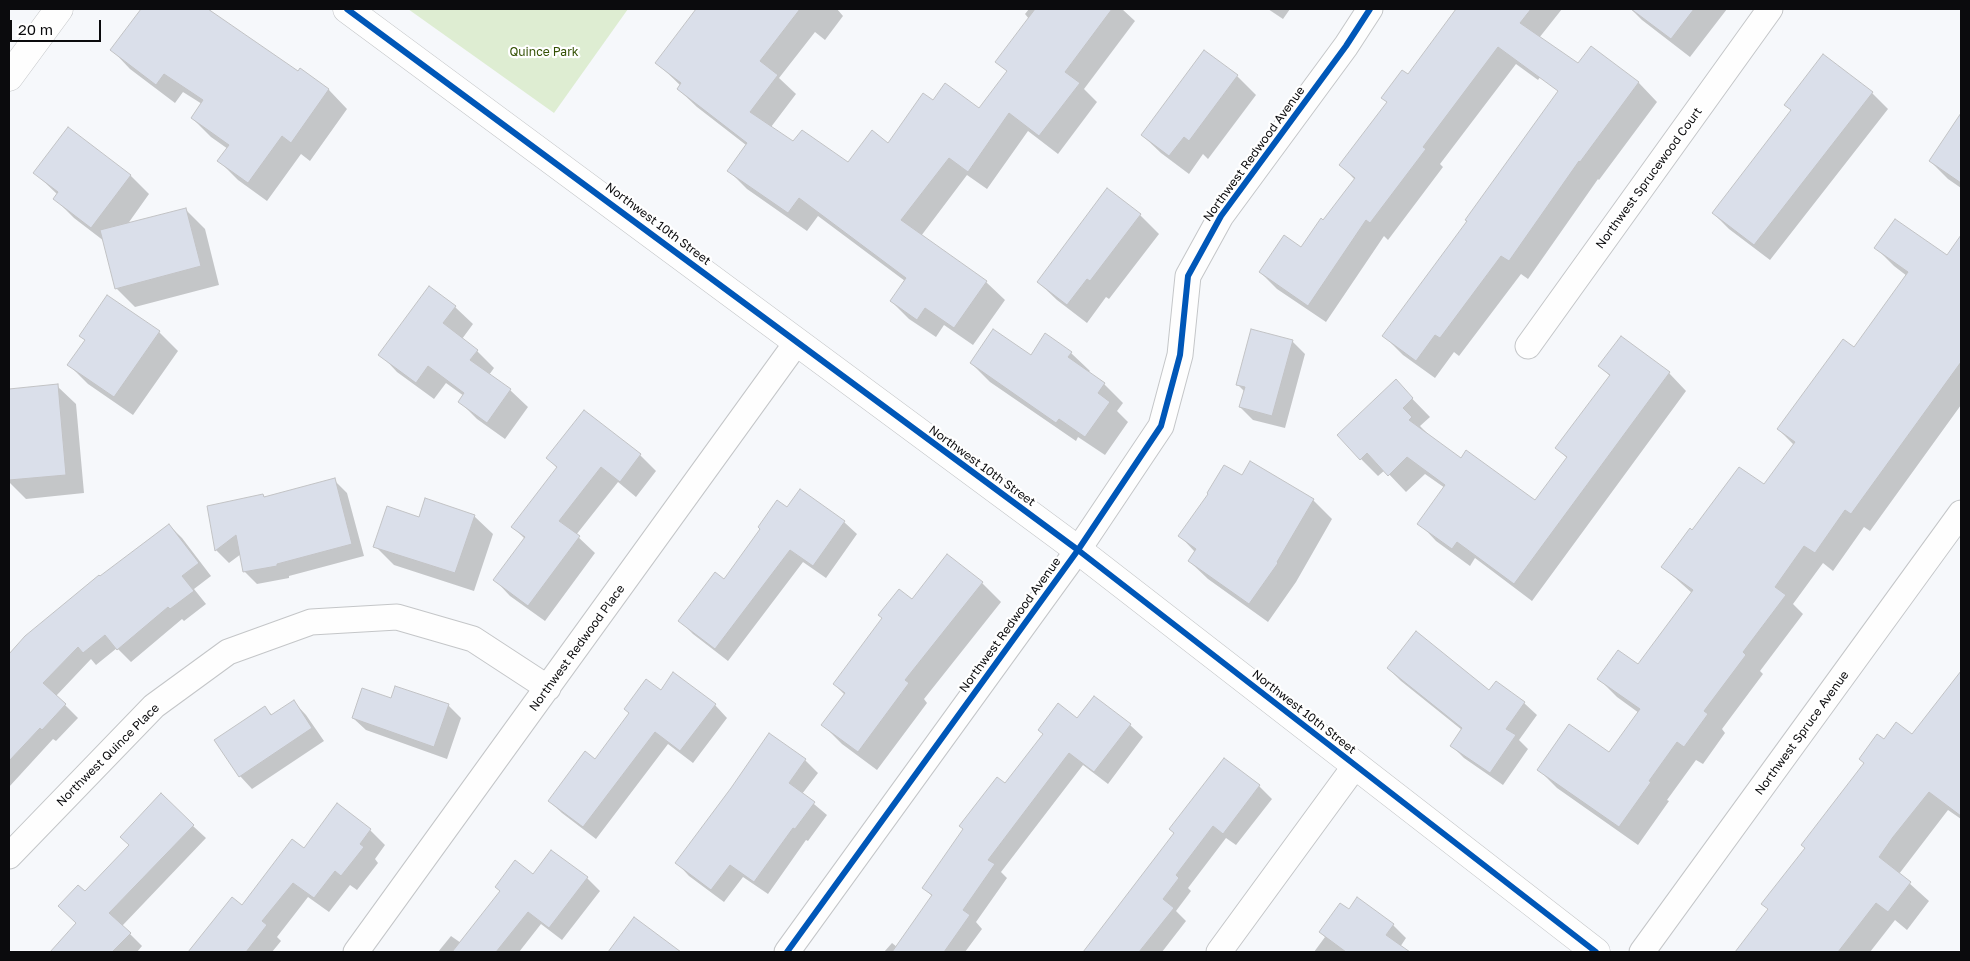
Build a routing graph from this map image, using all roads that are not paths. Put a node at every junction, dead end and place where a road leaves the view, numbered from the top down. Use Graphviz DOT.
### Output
graph roads {
  1 [pos="59,9"];
  2 [pos="347,9"];
  3 [pos="1370,9"];
  4 [pos="1770,9"];
  5 [pos="9,77"];
  6 [pos="797,342"];
  7 [pos="1528,346"];
  8 [pos="1961,513"];
  9 [pos="1078,550"];
  10 [pos="548,688"];
  11 [pos="1355,766"];
  12 [pos="9,856"];
  13 [pos="356,952"];
  14 [pos="787,952"];
  15 [pos="1219,952"];
  16 [pos="1596,952"];
  17 [pos="1642,952"];
  1 -- 5 [label="street"];
  2 -- 6 [label="street, Northwest 10th Street"];
  3 -- 9 [label="street, Northwest Redwood Avenue"];
  4 -- 7 [label="street, Northwest Sprucewood Court"];
  6 -- 9 [label="street, Northwest 10th Street"];
  6 -- 10 [label="street, Northwest Redwood Place"];
  8 -- 17 [label="street, Northwest Spruce Avenue"];
  9 -- 11 [label="street, Northwest 10th Street"];
  9 -- 14 [label="street, Northwest Redwood Avenue"];
  10 -- 12 [label="street, Northwest Quince Place"];
  10 -- 13 [label="street, Northwest Redwood Place"];
  11 -- 15 [label="street"];
  11 -- 16 [label="street, Northwest 10th Street"];
}
